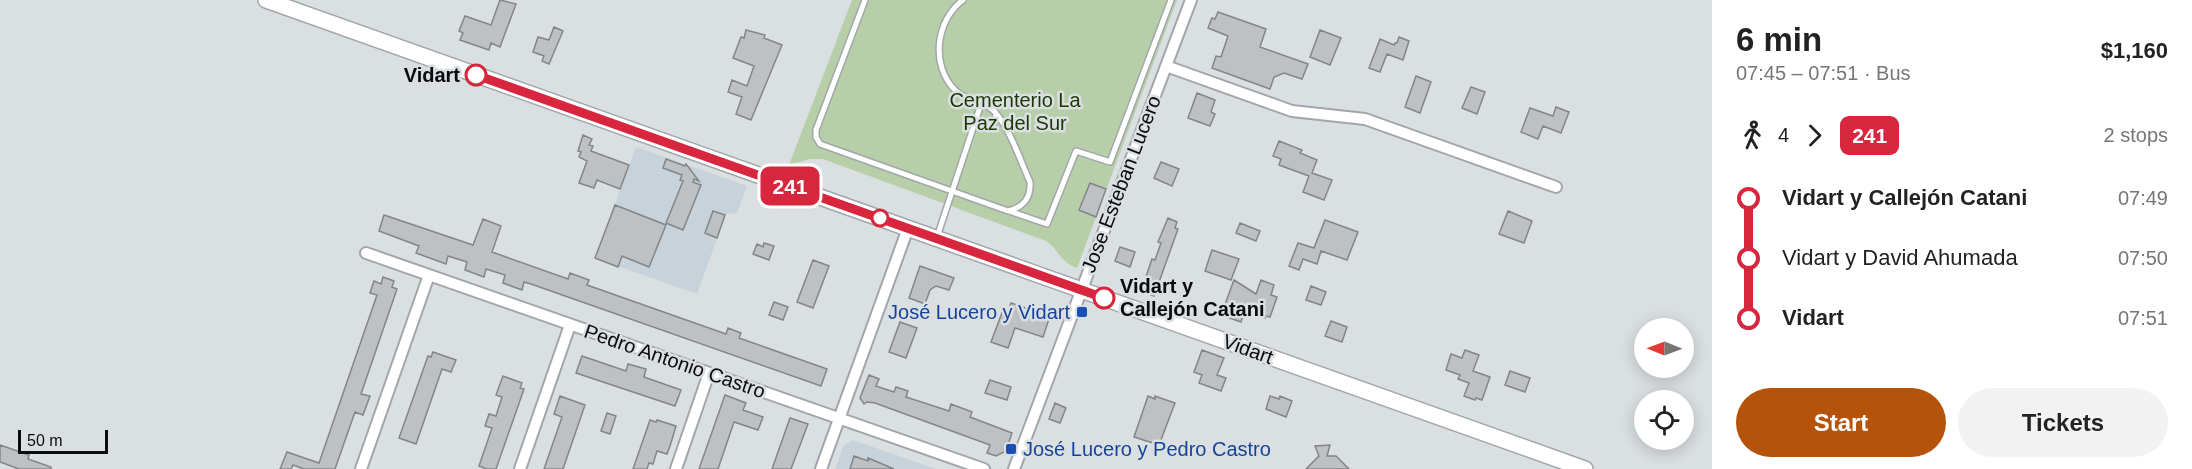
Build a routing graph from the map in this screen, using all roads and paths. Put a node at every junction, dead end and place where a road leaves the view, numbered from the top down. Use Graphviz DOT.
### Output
graph roads {
  1 [pos="266,0"];
  2 [pos="865,0"];
  3 [pos="963,0"];
  4 [pos="1171,0"];
  5 [pos="1191,0"];
  6 [pos="1166,66"];
  7 [pos="981,104"];
  8 [pos="996,114"];
  9 [pos="976,119"];
  10 [pos="1556,187"];
  11 [pos="952,191"];
  12 [pos="1008,211"];
  13 [pos="908,228"];
  14 [pos="936,238"];
  15 [pos="366,253"];
  16 [pos="429,275"];
  17 [pos="1081,290"];
  18 [pos="570,325"];
  19 [pos="709,373"];
  20 [pos="840,419"];
  21 [pos="362,469"];
  22 [pos="520,469"];
  23 [pos="676,469"];
  24 [pos="821,469"];
  25 [pos="984,469"];
  26 [pos="1014,469"];
  27 [pos="1585,469"];
  1 -- 13 [label="street, Vidart"];
  2 -- 11 [label="lane"];
  3 -- 7 [label="lane"];
  4 -- 12 [label="lane"];
  5 -- 6 [label="street, Jose Esteban Lucero"];
  6 -- 10 [label="street"];
  6 -- 17 [label="street, Jose Esteban Lucero"];
  7 -- 8 [label="lane"];
  7 -- 9 [label="lane"];
  8 -- 9 [label="lane"];
  8 -- 12 [label="lane"];
  9 -- 11 [label="lane"];
  11 -- 12 [label="lane"];
  11 -- 14 [label="lane"];
  13 -- 14 [label="street, Vidart"];
  13 -- 20 [label="street"];
  14 -- 17 [label="street, Vidart"];
  15 -- 16 [label="street, Pedro Antonio Castro"];
  16 -- 18 [label="street, Pedro Antonio Castro"];
  16 -- 21 [label="street"];
  17 -- 26 [label="street, Jose Esteban Lucero"];
  17 -- 27 [label="street, Vidart"];
  18 -- 19 [label="street, Pedro Antonio Castro"];
  18 -- 22 [label="street"];
  19 -- 20 [label="street, Pedro Antonio Castro"];
  19 -- 23 [label="street"];
  20 -- 24 [label="street"];
  20 -- 25 [label="street, Pedro Antonio Castro"];
}
